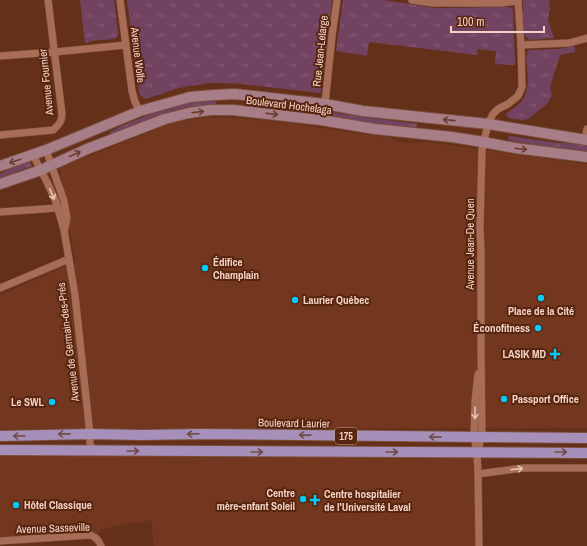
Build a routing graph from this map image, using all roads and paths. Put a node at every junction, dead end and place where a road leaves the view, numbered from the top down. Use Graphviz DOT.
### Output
graph roads {
  1 [pos="48,0"];
  2 [pos="120,0"];
  3 [pos="336,0"];
  4 [pos="412,0"];
  5 [pos="518,1"];
  6 [pos="587,38"];
  7 [pos="126,45"];
  8 [pos="521,45"];
  9 [pos="54,52"];
  10 [pos="0,56"];
  11 [pos="235,94"];
  12 [pos="325,104"];
  13 [pos="233,110"];
  14 [pos="140,112"];
  15 [pos="488,124"];
  16 [pos="587,129"];
  17 [pos="0,135"];
  18 [pos="586,140"];
  19 [pos="483,142"];
  20 [pos="46,150"];
  21 [pos="33,155"];
  22 [pos="587,157"];
  23 [pos="52,165"];
  24 [pos="0,166"];
  25 [pos="41,170"];
  26 [pos="0,184"];
  27 [pos="58,208"];
  28 [pos="0,212"];
  29 [pos="64,230"];
  30 [pos="69,259"];
  31 [pos="0,288"];
  32 [pos="90,434"];
  33 [pos="0,436"];
  34 [pos="478,437"];
  35 [pos="587,438"];
  36 [pos="0,450"];
  37 [pos="94,451"];
  38 [pos="477,452"];
  39 [pos="587,453"];
  40 [pos="587,468"];
  41 [pos="478,474"];
  42 [pos="0,541"];
  43 [pos="101,546"];
  44 [pos="479,546"];
  1 -- 9 [label="street, Avenue Fournier"];
  2 -- 7 [label="street, Avenue Wolfe"];
  3 -- 12 [label="street, Rue Jean-Lelarge"];
  4 -- 5 [label="street"];
  5 -- 8 [label="street"];
  6 -- 8 [label="street"];
  7 -- 9 [label="street"];
  7 -- 14 [label="street, Avenue Wolfe"];
  8 -- 15 [label="street"];
  9 -- 10 [label="street"];
  9 -- 17 [label="street, Avenue Fournier"];
  11 -- 12 [label="main road, Boulevard Hochelaga"];
  11 -- 13 [label="main road"];
  11 -- 14 [label="main road, Boulevard Hochelaga"];
  15 -- 12 [label="main road, Boulevard Hochelaga, one-way"];
  13 -- 19 [label="main road, Boulevard Hochelaga, one-way"];
  23 -- 13 [label="main road, Boulevard Hochelaga, one-way"];
  14 -- 20 [label="main road, Boulevard Hochelaga"];
  15 -- 18 [label="main road, Boulevard Hochelaga"];
  15 -- 19 [label="street, Avenue Jean-De Quen"];
  16 -- 18 [label="street"];
  19 -- 22 [label="main road, Boulevard Hochelaga, one-way"];
  19 -- 34 [label="street, Avenue Jean-De Quen"];
  20 -- 21 [label="main road, Boulevard Hochelaga"];
  20 -- 23 [label="street, Avenue de Germain-des-Prés"];
  21 -- 24 [label="main road, Boulevard Hochelaga, one-way"];
  21 -- 25 [label="street, Avenue de Germain-des-Prés"];
  23 -- 25 [label="main road, Boulevard Hochelaga"];
  23 -- 29 [label="street, Avenue de Germain-des-Prés"];
  25 -- 26 [label="main road, Boulevard Hochelaga"];
  25 -- 27 [label="street, Avenue de Germain-des-Prés, one-way"];
  27 -- 28 [label="street"];
  27 -- 29 [label="street, Avenue de Germain-des-Prés"];
  29 -- 30 [label="street, Avenue de Germain-des-Prés"];
  30 -- 31 [label="street"];
  30 -- 32 [label="street, Avenue de Germain-des-Prés"];
  32 -- 33 [label="main road, Boulevard Laurier / 175, one-way"];
  34 -- 32 [label="main road, Boulevard Laurier / 175, one-way"];
  32 -- 37 [label="street, Avenue de Germain-des-Prés"];
  34 -- 35 [label="main road, Boulevard Laurier / 175"];
  34 -- 38 [label="street, Avenue Jean-De Quen"];
  36 -- 37 [label="main road, 175"];
  37 -- 38 [label="main road, 175, one-way"];
  38 -- 39 [label="main road, 175, one-way"];
  38 -- 41 [label="street, Avenue Jean-De Quen"];
  41 -- 40 [label="street, one-way"];
  41 -- 44 [label="street, Avenue Jean-De Quen"];
  42 -- 43 [label="street, Avenue Sasseville"];
}
